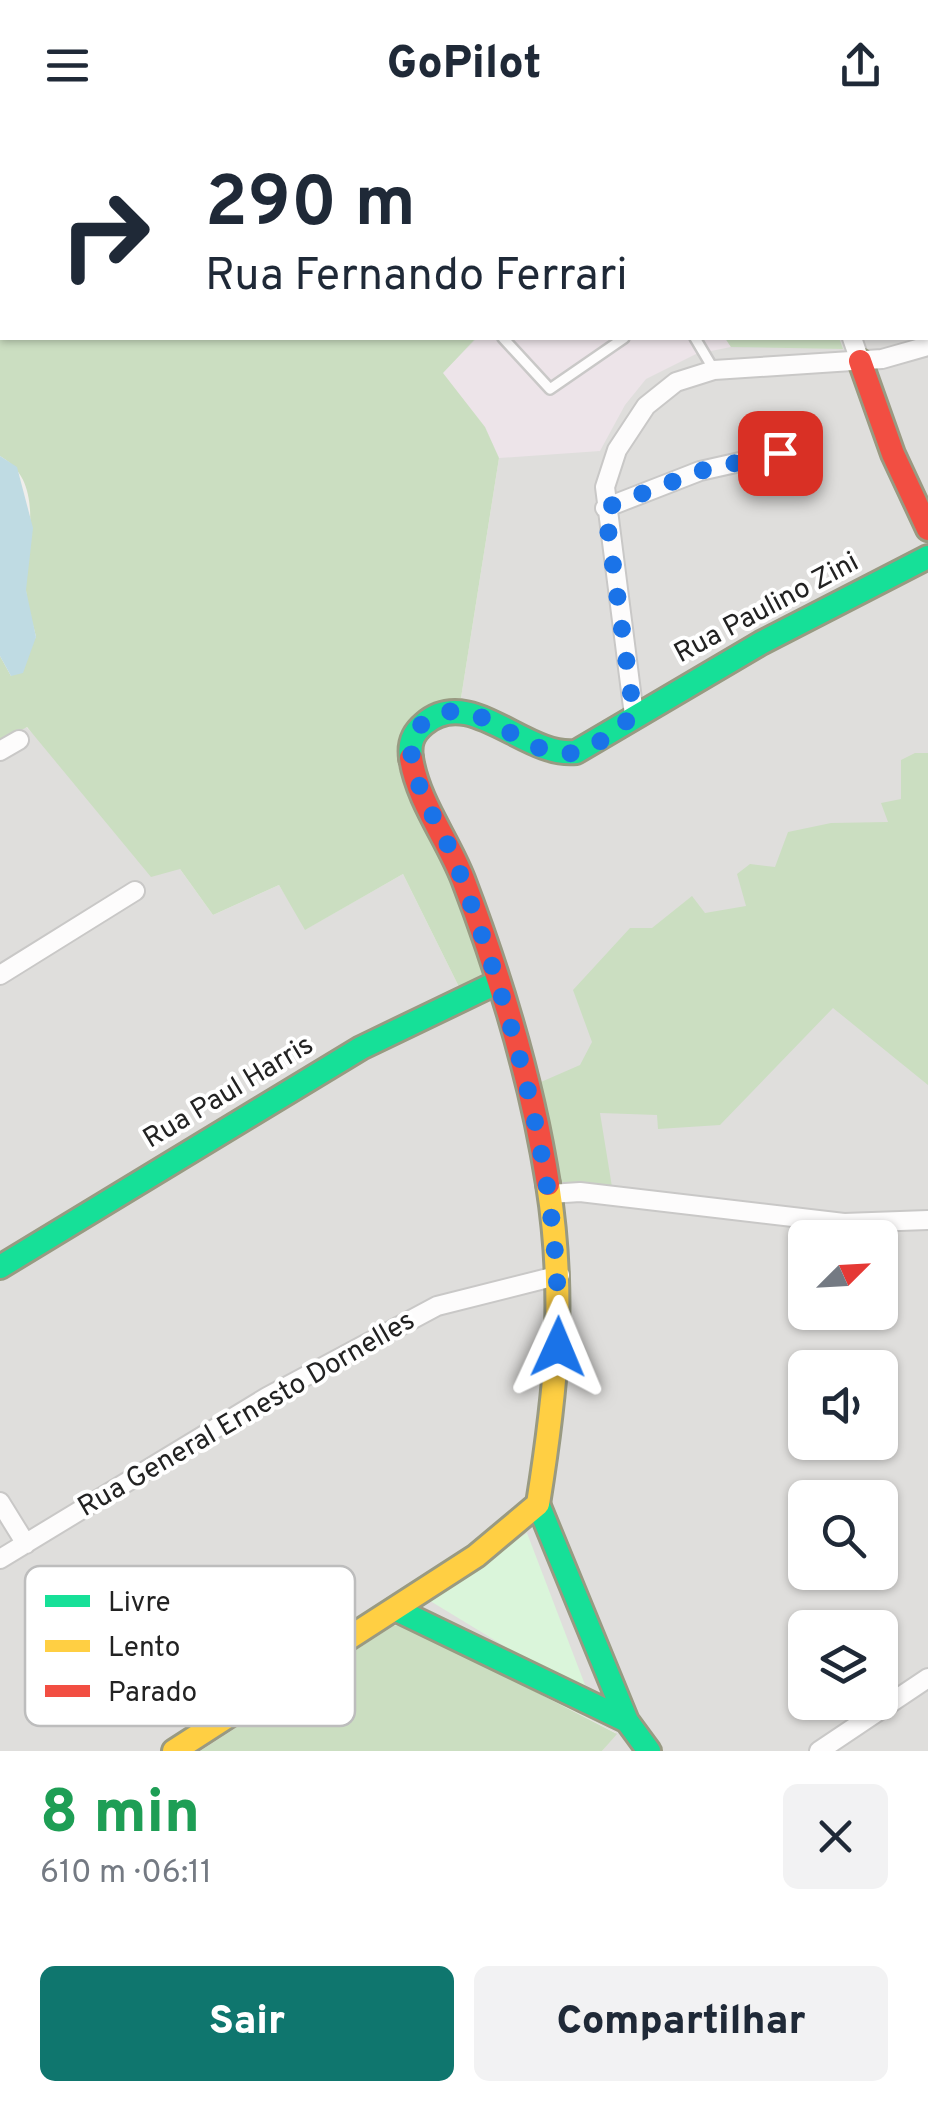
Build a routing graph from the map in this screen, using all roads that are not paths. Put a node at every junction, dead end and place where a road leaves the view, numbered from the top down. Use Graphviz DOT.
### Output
graph roads {
  1 [pos="505,340"];
  2 [pos="621,340"];
  3 [pos="696,340"];
  4 [pos="853,340"];
  5 [pos="928,346"];
  6 [pos="860,362"];
  7 [pos="714,370"];
  8 [pos="780,453"];
  9 [pos="605,508"];
  10 [pos="928,529"];
  11 [pos="928,557"];
  12 [pos="634,715"];
  13 [pos="19,740"];
  14 [pos="0,751"];
  15 [pos="135,891"];
  16 [pos="0,975"];
  17 [pos="496,983"];
  18 [pos="550,1194"];
  19 [pos="928,1220"];
  20 [pos="0,1267"];
  21 [pos="560,1275"];
  22 [pos="0,1502"];
  23 [pos="538,1504"];
  24 [pos="26,1544"];
  25 [pos="0,1560"];
  26 [pos="395,1609"];
  27 [pos="355,1635"];
  28 [pos="928,1678"];
  29 [pos="627,1721"];
  30 [pos="213,1726"];
  31 [pos="842,1744"];
  32 [pos="174,1751"];
  33 [pos="649,1751"];
  34 [pos="819,1751"];
  1 -- 2 [label="lane"];
  3 -- 7 [label="lane"];
  4 -- 6 [label="street"];
  5 -- 6 [label="street"];
  6 -- 7 [label="street"];
  6 -- 10 [label="street"];
  7 -- 9 [label="street"];
  8 -- 9 [label="street"];
  9 -- 12 [label="street"];
  11 -- 12 [label="street, Rua Paulino Zini"];
  12 -- 17 [label="street, Rua Paulino Zini"];
  13 -- 14 [label="street"];
  15 -- 16 [label="street"];
  17 -- 18 [label="street"];
  17 -- 20 [label="street, Rua Paul Harris"];
  18 -- 19 [label="street"];
  18 -- 21 [label="street"];
  21 -- 23 [label="street"];
  21 -- 24 [label="street, Rua General Ernesto Dornelles"];
  22 -- 24 [label="street"];
  23 -- 26 [label="street"];
  23 -- 29 [label="street"];
  24 -- 25 [label="street, Rua General Ernesto Dornelles"];
  26 -- 27 [label="street"];
  26 -- 29 [label="street"];
  28 -- 31 [label="street"];
  29 -- 33 [label="street"];
  30 -- 32 [label="street"];
  31 -- 34 [label="street"];
}
